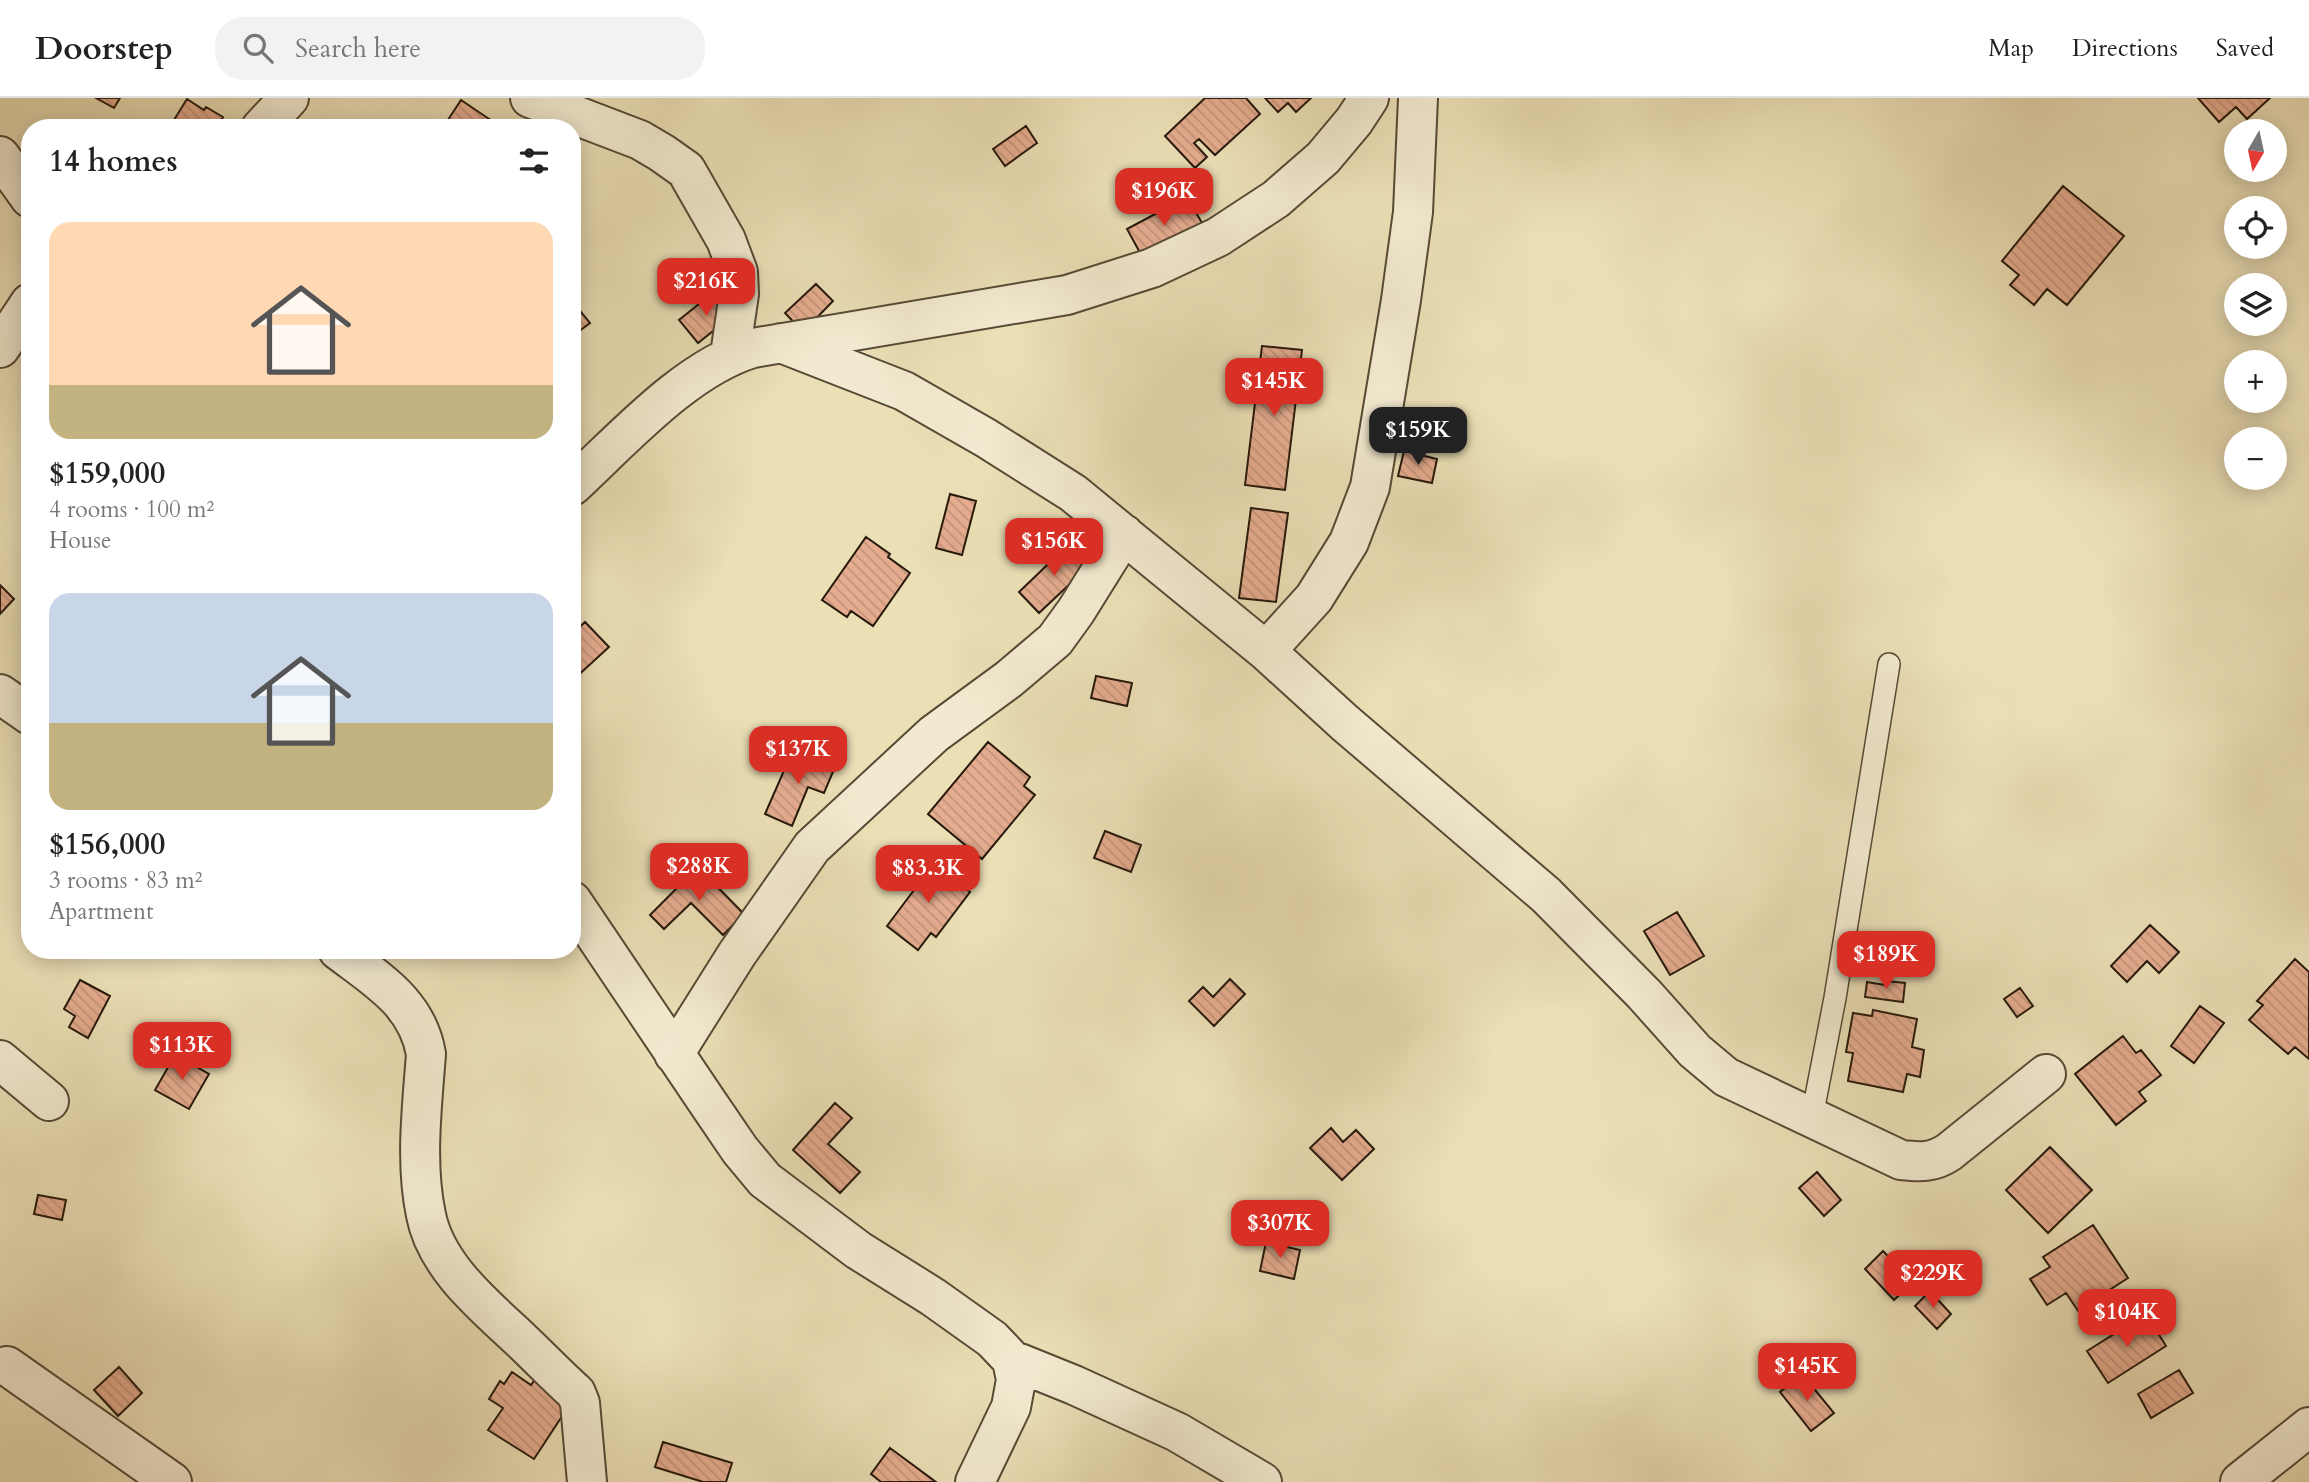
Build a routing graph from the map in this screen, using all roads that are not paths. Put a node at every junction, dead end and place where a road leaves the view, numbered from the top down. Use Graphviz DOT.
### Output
graph roads {
  1 [pos="289,98"];
  2 [pos="530,98"];
  3 [pos="1369,98"];
  4 [pos="1418,98"];
  5 [pos="269,119"];
  6 [pos="0,156"];
  7 [pos="21,185"];
  8 [pos="21,316"];
  9 [pos="781,343"];
  10 [pos="0,348"];
  11 [pos="730,355"];
  12 [pos="581,478"];
  13 [pos="1124,534"];
  14 [pos="1266,651"];
  15 [pos="1889,664"];
  16 [pos="0,694"];
  17 [pos="21,709"];
  18 [pos="581,914"];
  19 [pos="350,959"];
  20 [pos="674,1054"];
  21 [pos="0,1060"];
  22 [pos="2046,1074"];
  23 [pos="49,1101"];
  24 [pos="1812,1117"];
  25 [pos="1012,1360"];
  26 [pos="7,1366"];
  27 [pos="2309,1427"];
  28 [pos="172,1482"];
  29 [pos="587,1482"];
  30 [pos="975,1482"];
  31 [pos="1262,1482"];
  32 [pos="2241,1482"];
  1 -- 5 [label="street"];
  2 -- 11 [label="street"];
  3 -- 9 [label="street"];
  4 -- 14 [label="street"];
  6 -- 7 [label="street"];
  8 -- 10 [label="street"];
  9 -- 11 [label="street"];
  9 -- 13 [label="street"];
  11 -- 12 [label="street"];
  13 -- 14 [label="street"];
  13 -- 20 [label="street"];
  14 -- 24 [label="street"];
  15 -- 24 [label="lane"];
  16 -- 17 [label="street"];
  18 -- 20 [label="street"];
  19 -- 29 [label="street"];
  20 -- 25 [label="street"];
  21 -- 23 [label="street"];
  22 -- 24 [label="street"];
  25 -- 30 [label="street"];
  25 -- 31 [label="street"];
  26 -- 28 [label="street"];
  27 -- 32 [label="street"];
}
